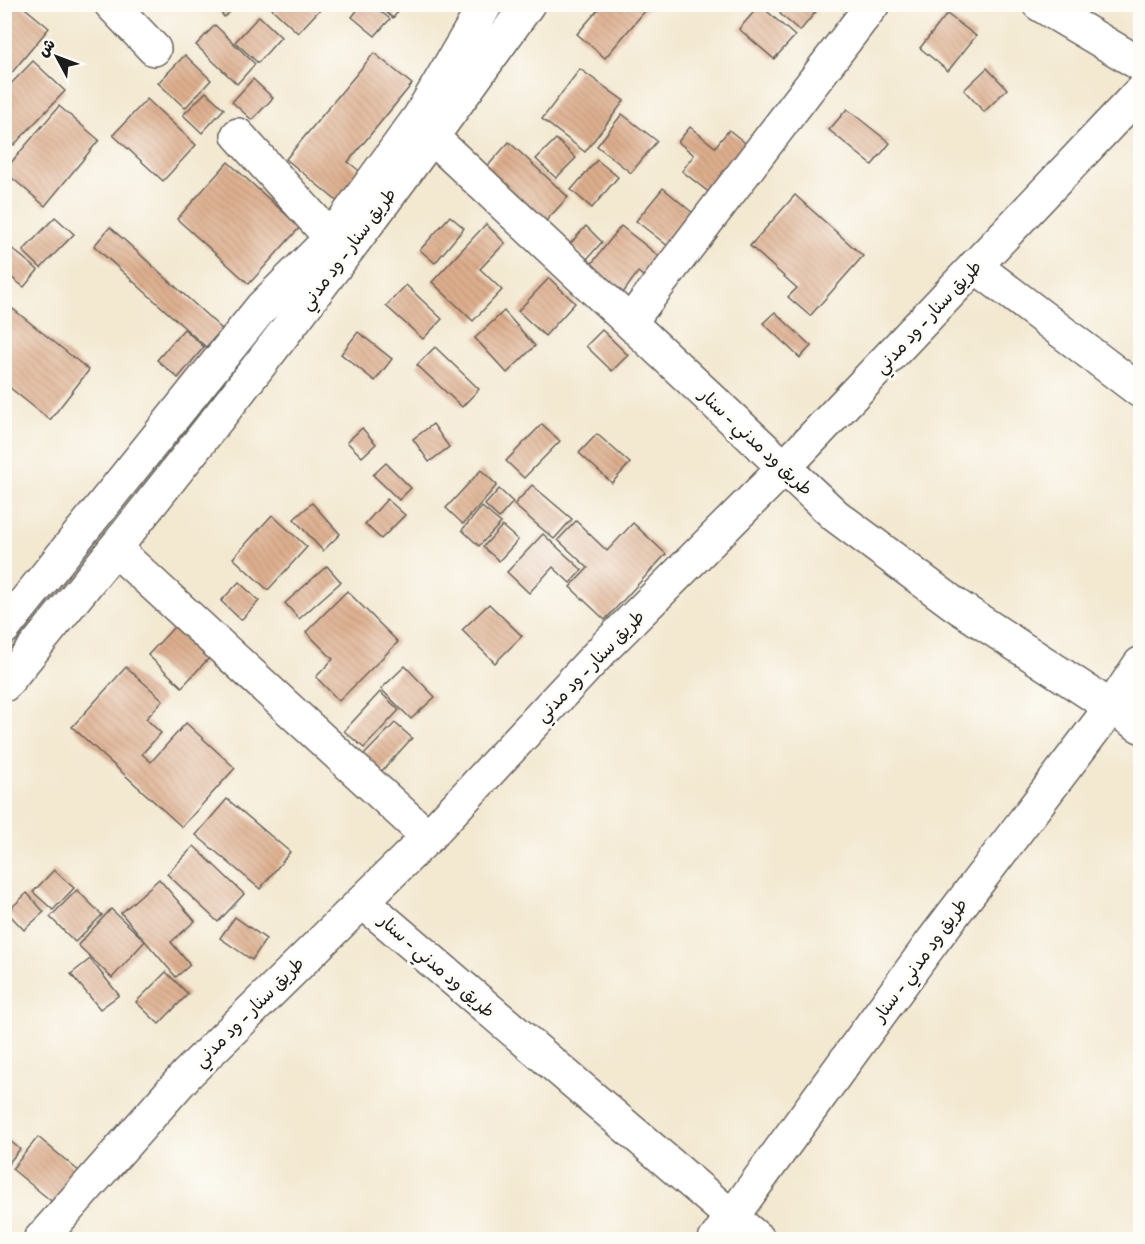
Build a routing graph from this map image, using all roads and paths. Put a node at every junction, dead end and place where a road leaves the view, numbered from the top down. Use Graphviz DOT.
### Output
graph roads {
  1 [pos="111,4"];
  2 [pos="486,4"];
  3 [pos="528,4"];
  4 [pos="873,4"];
  5 [pos="1039,4"];
  6 [pos="154,49"];
  7 [pos="1140,64"];
  8 [pos="1140,92"];
  9 [pos="238,135"];
  10 [pos="433,138"];
  11 [pos="331,238"];
  12 [pos="975,266"];
  13 [pos="630,322"];
  14 [pos="1140,391"];
  15 [pos="783,469"];
  16 [pos="116,549"];
  17 [pos="4,628"];
  18 [pos="1140,664"];
  19 [pos="4,685"];
  20 [pos="1112,706"];
  21 [pos="1140,726"];
  22 [pos="428,837"];
  23 [pos="363,902"];
  24 [pos="724,1228"];
  25 [pos="40,1239"];
  26 [pos="759,1239"];
  1 -- 6 [label="street"];
  2 -- 11 [label="street, طريق سنار - ود مدني"];
  3 -- 10 [label="street, طريق سنار - ود مدني"];
  4 -- 13 [label="street"];
  5 -- 7 [label="street"];
  8 -- 12 [label="street, طريق سنار - ود مدني"];
  9 -- 11 [label="street"];
  10 -- 13 [label="street, طريق ود مدني - سنار"];
  10 -- 16 [label="street, طريق سنار - ود مدني"];
  11 -- 17 [label="street, طريق سنار - ود مدني"];
  12 -- 14 [label="street"];
  12 -- 15 [label="street, طريق سنار - ود مدني"];
  13 -- 15 [label="street, طريق ود مدني - سنار"];
  15 -- 20 [label="street, طريق ود مدني - سنار"];
  15 -- 22 [label="street, طريق سنار - ود مدني"];
  16 -- 19 [label="street, طريق سنار - ود مدني"];
  16 -- 22 [label="street"];
  18 -- 20 [label="street, طريق ود مدني - سنار"];
  20 -- 21 [label="street, طريق ود مدني - سنار"];
  20 -- 24 [label="street, طريق ود مدني - سنار"];
  22 -- 23 [label="street, طريق سنار - ود مدني"];
  23 -- 24 [label="street, طريق ود مدني - سنار"];
  23 -- 25 [label="street, طريق سنار - ود مدني"];
  24 -- 26 [label="street, طريق ود مدني - سنار"];
}
